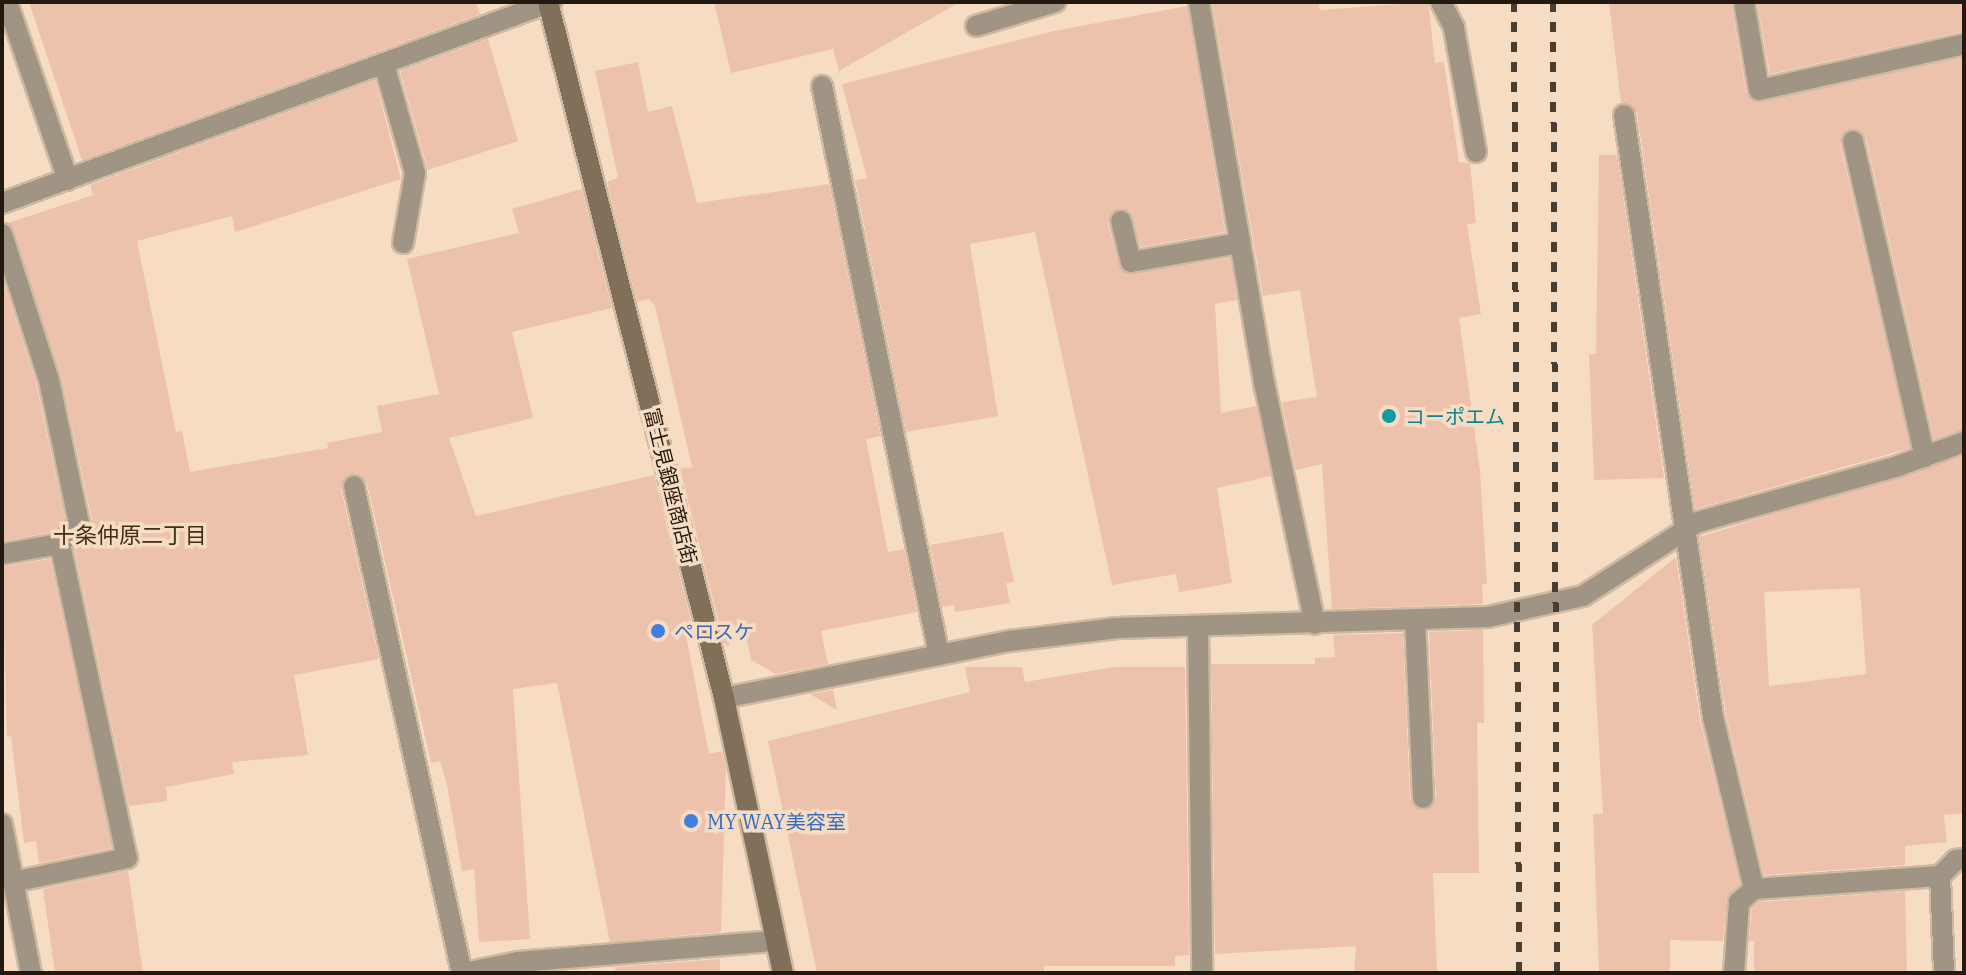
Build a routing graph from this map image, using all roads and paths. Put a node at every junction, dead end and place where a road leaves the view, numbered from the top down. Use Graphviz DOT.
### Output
graph roads {
  1 [pos="7,2"];
  2 [pos="549,2"];
  3 [pos="1055,2"];
  4 [pos="1199,2"];
  5 [pos="1441,2"];
  6 [pos="1744,2"];
  7 [pos="976,26"];
  8 [pos="1964,44"];
  9 [pos="384,64"];
  10 [pos="822,86"];
  11 [pos="1624,115"];
  12 [pos="1853,141"];
  13 [pos="1476,152"];
  14 [pos="68,180"];
  15 [pos="2,203"];
  16 [pos="1121,221"];
  17 [pos="2,234"];
  18 [pos="403,243"];
  19 [pos="1240,243"];
  20 [pos="1964,442"];
  21 [pos="1925,457"];
  22 [pos="354,486"];
  23 [pos="1682,529"];
  24 [pos="60,544"];
  25 [pos="2,554"];
  26 [pos="1415,619"];
  27 [pos="1315,624"];
  28 [pos="1198,626"];
  29 [pos="939,655"];
  30 [pos="724,698"];
  31 [pos="1423,798"];
  32 [pos="2,824"];
  33 [pos="1964,859"];
  34 [pos="1940,876"];
  35 [pos="13,882"];
  36 [pos="1754,889"];
  37 [pos="776,941"];
  38 [pos="31,973"];
  39 [pos="463,973"];
  40 [pos="783,973"];
  41 [pos="1202,973"];
  42 [pos="1734,973"];
  43 [pos="1944,973"];
  1 -- 14 [label="street"];
  2 -- 9 [label="street"];
  2 -- 30 [label="street, 富士見銀座商店街"];
  3 -- 7 [label="street"];
  4 -- 19 [label="street"];
  5 -- 13 [label="street"];
  6 -- 8 [label="street"];
  9 -- 14 [label="street"];
  9 -- 18 [label="street"];
  10 -- 29 [label="street"];
  11 -- 23 [label="street"];
  12 -- 21 [label="street"];
  14 -- 15 [label="street"];
  16 -- 19 [label="street"];
  17 -- 24 [label="street"];
  19 -- 27 [label="street"];
  20 -- 21 [label="street"];
  21 -- 23 [label="street"];
  22 -- 39 [label="street"];
  23 -- 26 [label="street"];
  23 -- 36 [label="street"];
  24 -- 25 [label="street"];
  24 -- 35 [label="street"];
  26 -- 27 [label="street"];
  26 -- 31 [label="street"];
  27 -- 28 [label="street"];
  28 -- 29 [label="street"];
  28 -- 41 [label="street"];
  29 -- 30 [label="street"];
  30 -- 37 [label="street, 富士見銀座商店街"];
  32 -- 35 [label="street"];
  33 -- 34 [label="street"];
  34 -- 36 [label="street"];
  34 -- 43 [label="street"];
  35 -- 38 [label="street"];
  36 -- 42 [label="street"];
  37 -- 39 [label="street"];
  37 -- 40 [label="street, 富士見銀座商店街"];
}
